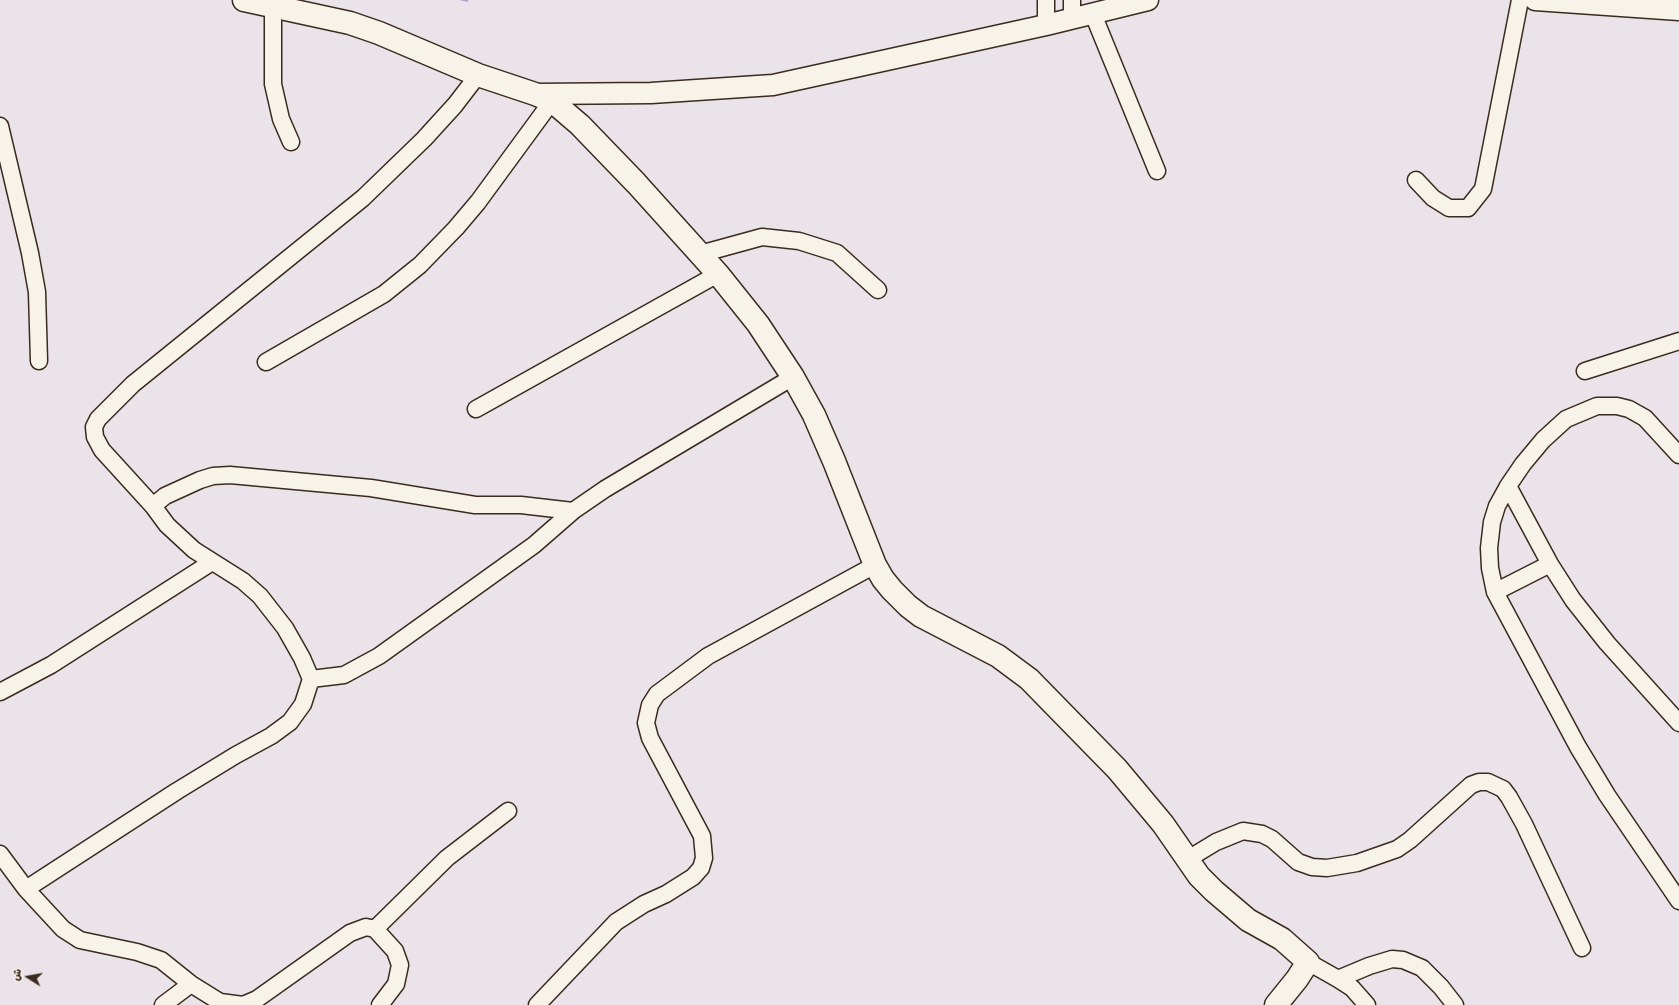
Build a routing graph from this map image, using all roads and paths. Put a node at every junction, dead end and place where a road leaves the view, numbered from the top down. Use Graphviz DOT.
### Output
graph roads {
  1 [pos="244,0"];
  2 [pos="1046,0"];
  3 [pos="1148,0"];
  4 [pos="1520,0"];
  5 [pos="1535,0"];
  6 [pos="273,6"];
  7 [pos="303,6"];
  8 [pos="1072,9"];
  9 [pos="1679,10"];
  10 [pos="1093,14"];
  11 [pos="1046,25"];
  12 [pos="478,75"];
  13 [pos="544,98"];
  14 [pos="0,126"];
  15 [pos="291,142"];
  16 [pos="1157,171"];
  17 [pos="1416,180"];
  18 [pos="700,254"];
  19 [pos="718,274"];
  20 [pos="878,290"];
  21 [pos="1679,341"];
  22 [pos="39,361"];
  23 [pos="266,362"];
  24 [pos="1585,370"];
  25 [pos="793,377"];
  26 [pos="476,409"];
  27 [pos="1679,455"];
  28 [pos="1508,486"];
  29 [pos="153,506"];
  30 [pos="573,511"];
  31 [pos="212,562"];
  32 [pos="1550,564"];
  33 [pos="875,565"];
  34 [pos="1495,592"];
  35 [pos="311,679"];
  36 [pos="0,692"];
  37 [pos="1679,723"];
  38 [pos="508,811"];
  39 [pos="0,854"];
  40 [pos="1188,859"];
  41 [pos="26,889"];
  42 [pos="1679,900"];
  43 [pos="375,929"];
  44 [pos="1582,948"];
  45 [pos="1308,962"];
  46 [pos="1338,979"];
  47 [pos="191,984"];
  48 [pos="163,1005"];
  49 [pos="380,1005"];
  50 [pos="537,1005"];
  51 [pos="1276,1005"];
  52 [pos="1367,1005"];
  53 [pos="1455,1005"];
  1 -- 6 [label="main road"];
  2 -- 11 [label="street"];
  3 -- 10 [label="street"];
  4 -- 17 [label="street"];
  5 -- 9 [label="street"];
  6 -- 7 [label="main road"];
  6 -- 15 [label="street"];
  7 -- 12 [label="main road"];
  8 -- 10 [label="street"];
  8 -- 11 [label="street"];
  10 -- 16 [label="street"];
  11 -- 13 [label="street"];
  12 -- 13 [label="main road"];
  12 -- 29 [label="street"];
  13 -- 18 [label="main road"];
  13 -- 23 [label="street"];
  14 -- 22 [label="street"];
  18 -- 19 [label="main road"];
  18 -- 20 [label="street"];
  19 -- 25 [label="main road"];
  19 -- 26 [label="street"];
  21 -- 24 [label="street"];
  25 -- 30 [label="street"];
  25 -- 33 [label="main road"];
  27 -- 28 [label="street"];
  28 -- 32 [label="street"];
  28 -- 34 [label="street"];
  29 -- 30 [label="street"];
  29 -- 31 [label="street"];
  30 -- 35 [label="street"];
  31 -- 35 [label="street"];
  31 -- 36 [label="street"];
  32 -- 34 [label="street"];
  32 -- 37 [label="street"];
  33 -- 40 [label="main road"];
  33 -- 50 [label="street"];
  34 -- 42 [label="street"];
  35 -- 41 [label="street"];
  38 -- 43 [label="street"];
  39 -- 41 [label="street"];
  40 -- 44 [label="street"];
  40 -- 45 [label="main road"];
  41 -- 47 [label="street"];
  43 -- 47 [label="street"];
  43 -- 49 [label="street"];
  45 -- 46 [label="street"];
  45 -- 51 [label="main road"];
  46 -- 52 [label="street"];
  46 -- 53 [label="street"];
  47 -- 48 [label="street"];
}
